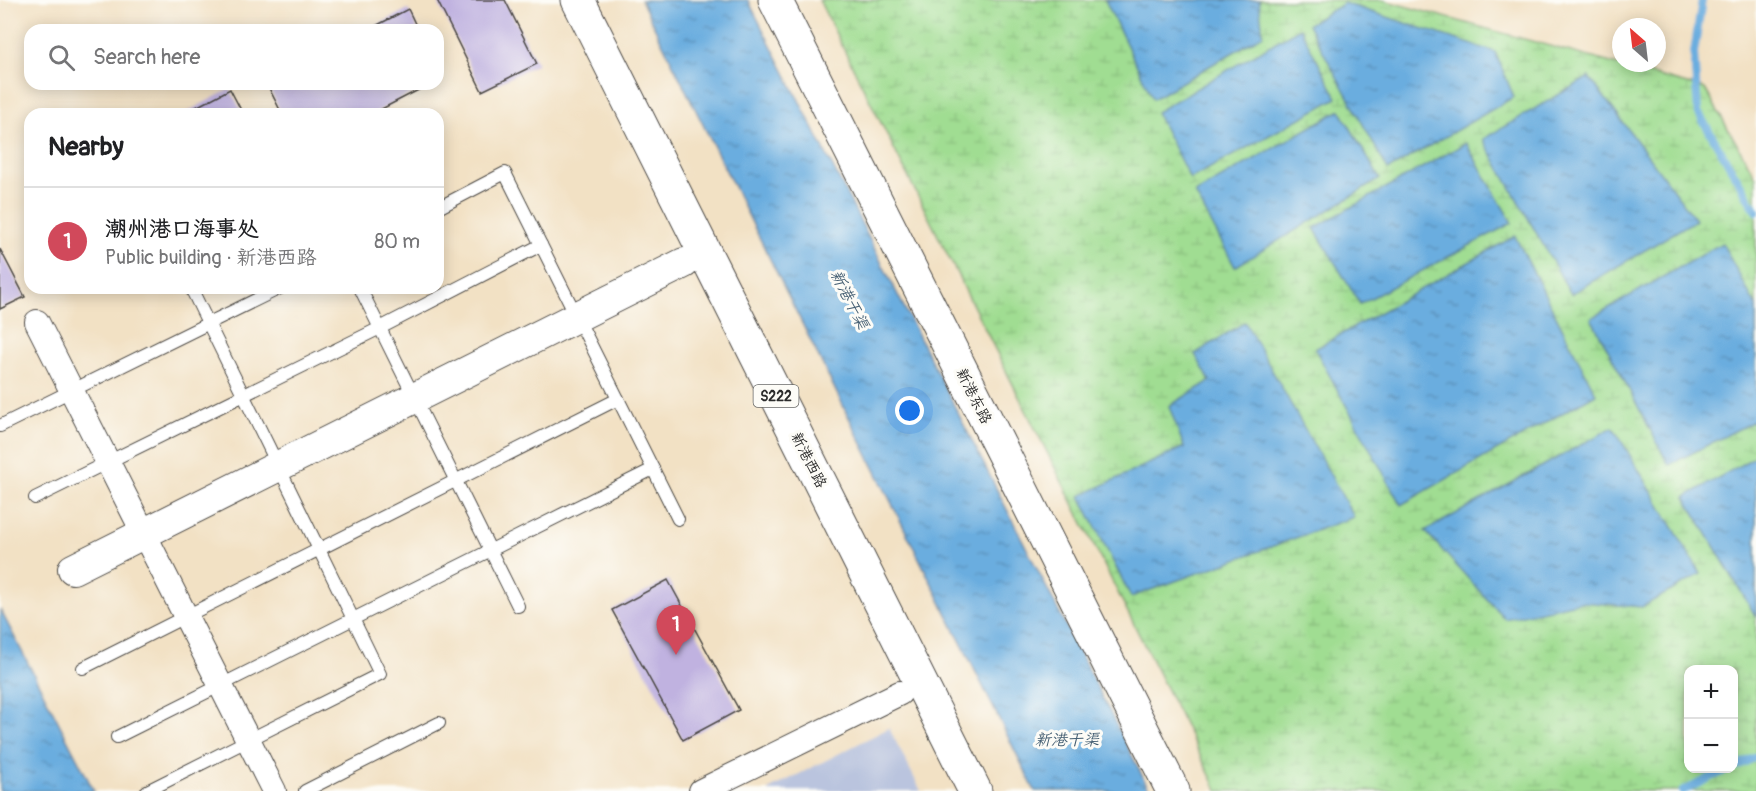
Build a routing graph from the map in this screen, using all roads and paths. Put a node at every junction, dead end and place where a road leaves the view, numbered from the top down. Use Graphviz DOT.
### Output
graph roads {
  1 [pos="578,0"];
  2 [pos="775,0"];
  3 [pos="444,205"];
  4 [pos="541,246"];
  5 [pos="684,263"];
  6 [pos="194,294"];
  7 [pos="268,294"];
  8 [pos="363,294"];
  9 [pos="577,317"];
  10 [pos="37,322"];
  11 [pos="208,323"];
  12 [pos="380,328"];
  13 [pos="72,390"];
  14 [pos="243,395"];
  15 [pos="414,398"];
  16 [pos="618,399"];
  17 [pos="0,426"];
  18 [pos="108,462"];
  19 [pos="279,466"];
  20 [pos="653,469"];
  21 [pos="456,481"];
  22 [pos="35,498"];
  23 [pos="678,519"];
  24 [pos="144,533"];
  25 [pos="320,550"];
  26 [pos="491,551"];
  27 [pos="73,569"];
  28 [pos="518,606"];
  29 [pos="187,617"];
  30 [pos="355,620"];
  31 [pos="83,668"];
  32 [pos="222,686"];
  33 [pos="900,693"];
  34 [pos="439,723"];
  35 [pos="117,737"];
  36 [pos="249,741"];
  37 [pos="147,791"];
  38 [pos="274,791"];
  39 [pos="305,791"];
  40 [pos="701,791"];
  41 [pos="975,791"];
  42 [pos="1173,791"];
  1 -- 41 [label="main road, 新港西路 / S222"];
  2 -- 42 [label="main road, 新港东路"];
  3 -- 4 [label="lane"];
  4 -- 9 [label="lane"];
  4 -- 12 [label="lane"];
  5 -- 9 [label="street"];
  6 -- 11 [label="lane"];
  7 -- 11 [label="lane"];
  8 -- 12 [label="lane"];
  9 -- 15 [label="street"];
  9 -- 16 [label="lane"];
  10 -- 13 [label="street"];
  11 -- 13 [label="lane"];
  11 -- 14 [label="lane"];
  12 -- 14 [label="lane"];
  12 -- 15 [label="lane"];
  13 -- 17 [label="lane"];
  13 -- 18 [label="street"];
  14 -- 18 [label="lane"];
  14 -- 19 [label="lane"];
  15 -- 19 [label="street"];
  15 -- 21 [label="lane"];
  16 -- 20 [label="lane"];
  16 -- 21 [label="lane"];
  18 -- 22 [label="lane"];
  18 -- 24 [label="street"];
  19 -- 24 [label="street"];
  19 -- 25 [label="lane"];
  20 -- 23 [label="lane"];
  20 -- 26 [label="lane"];
  21 -- 25 [label="lane"];
  21 -- 26 [label="lane"];
  24 -- 27 [label="street"];
  24 -- 29 [label="street"];
  25 -- 29 [label="lane"];
  25 -- 30 [label="lane"];
  26 -- 28 [label="lane"];
  26 -- 30 [label="lane"];
  29 -- 31 [label="lane"];
  29 -- 32 [label="street"];
  30 -- 32 [label="lane"];
  30 -- 36 [label="lane"];
  32 -- 35 [label="lane"];
  32 -- 36 [label="street"];
  33 -- 40 [label="street"];
  34 -- 39 [label="lane"];
  36 -- 37 [label="lane"];
  36 -- 38 [label="street"];
}
